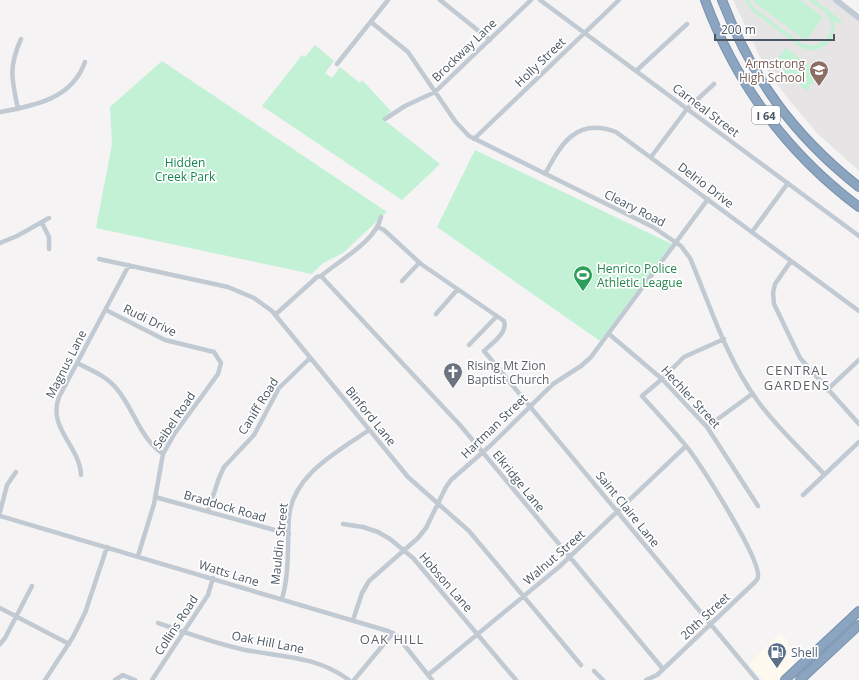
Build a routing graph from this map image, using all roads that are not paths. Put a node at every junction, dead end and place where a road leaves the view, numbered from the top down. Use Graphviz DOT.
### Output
graph roads {
  1 [pos="388,0"];
  2 [pos="440,0"];
  3 [pos="531,0"];
  4 [pos="540,0"];
  5 [pos="619,0"];
  6 [pos="705,0"];
  7 [pos="722,0"];
  8 [pos="836,0"];
  9 [pos="859,18"];
  10 [pos="371,22"];
  11 [pos="687,24"];
  12 [pos="585,33"];
  13 [pos="21,39"];
  14 [pos="490,40"];
  15 [pos="85,62"];
  16 [pos="337,64"];
  17 [pos="636,71"];
  18 [pos="714,84"];
  19 [pos="436,92"];
  20 [pos="18,109"];
  21 [pos="687,109"];
  22 [pos="0,112"];
  23 [pos="385,119"];
  24 [pos="474,139"];
  25 [pos="651,157"];
  26 [pos="545,174"];
  27 [pos="788,183"];
  28 [pos="859,187"];
  29 [pos="708,199"];
  30 [pos="859,207"];
  31 [pos="381,216"];
  32 [pos="49,218"];
  33 [pos="42,223"];
  34 [pos="378,227"];
  35 [pos="752,232"];
  36 [pos="859,236"];
  37 [pos="0,242"];
  38 [pos="676,242"];
  39 [pos="48,249"];
  40 [pos="99,259"];
  41 [pos="791,261"];
  42 [pos="419,263"];
  43 [pos="130,265"];
  44 [pos="321,276"];
  45 [pos="402,281"];
  46 [pos="457,290"];
  47 [pos="106,310"];
  48 [pos="859,311"];
  49 [pos="436,314"];
  50 [pos="275,315"];
  51 [pos="498,316"];
  52 [pos="609,334"];
  53 [pos="724,339"];
  54 [pos="469,345"];
  55 [pos="210,350"];
  56 [pos="310,358"];
  57 [pos="859,360"];
  58 [pos="77,363"];
  59 [pos="662,379"];
  60 [pos="827,390"];
  61 [pos="752,394"];
  62 [pos="530,405"];
  63 [pos="859,424"];
  64 [pos="707,427"];
  65 [pos="369,430"];
  66 [pos="859,442"];
  67 [pos="686,446"];
  68 [pos="483,453"];
  69 [pos="162,454"];
  70 [pos="16,472"];
  71 [pos="824,474"];
  72 [pos="81,475"];
  73 [pos="803,495"];
  74 [pos="155,497"];
  75 [pos="438,503"];
  76 [pos="758,506"];
  77 [pos="208,511"];
  78 [pos="0,512"];
  79 [pos="618,512"];
  80 [pos="0,516"];
  81 [pos="343,524"];
  82 [pos="289,534"];
  83 [pos="107,547"];
  84 [pos="404,550"];
  85 [pos="138,556"];
  86 [pos="570,558"];
  87 [pos="213,578"];
  88 [pos="32,586"];
  89 [pos="524,596"];
  90 [pos="282,599"];
  91 [pos="0,608"];
  92 [pos="859,611"];
  93 [pos="16,617"];
  94 [pos="353,620"];
  95 [pos="158,623"];
  96 [pos="710,625"];
  97 [pos="859,625"];
  98 [pos="184,632"];
  99 [pos="393,633"];
  100 [pos="478,634"];
  101 [pos="0,644"];
  102 [pos="69,644"];
  103 [pos="581,665"];
  104 [pos="663,669"];
  105 [pos="594,671"];
  106 [pos="428,675"];
  107 [pos="44,680"];
  108 [pos="115,680"];
  109 [pos="135,680"];
  110 [pos="152,680"];
  111 [pos="349,680"];
  112 [pos="354,680"];
  113 [pos="432,680"];
  114 [pos="516,680"];
  115 [pos="603,680"];
  116 [pos="646,680"];
  117 [pos="757,680"];
  118 [pos="785,680"];
  119 [pos="800,680"];
  1 -- 10 [label="street"];
  2 -- 14 [label="street"];
  3 -- 14 [label="street, Brockway Lane"];
  4 -- 12 [label="street, Carneal Street"];
  5 -- 12 [label="street, Holly Street"];
  6 -- 30 [label="highway, I 64"];
  7 -- 28 [label="highway, I 64"];
  8 -- 9 [label="street"];
  10 -- 16 [label="street"];
  10 -- 19 [label="street, Cleary Road"];
  11 -- 17 [label="street"];
  12 -- 17 [label="street, Carneal Street"];
  12 -- 24 [label="street, Holly Street"];
  13 -- 20 [label="street"];
  14 -- 19 [label="street, Brockway Lane"];
  15 -- 20 [label="street"];
  17 -- 21 [label="street, Carneal Street"];
  18 -- 21 [label="street"];
  19 -- 23 [label="street, Brockway Lane"];
  19 -- 24 [label="street, Cleary Road"];
  20 -- 22 [label="street"];
  21 -- 25 [label="street"];
  21 -- 27 [label="street, Carneal Street"];
  24 -- 26 [label="street, Cleary Road"];
  25 -- 26 [label="street, Delrio Drive"];
  25 -- 29 [label="street, Delrio Drive"];
  26 -- 38 [label="street, Cleary Road"];
  27 -- 35 [label="street"];
  27 -- 36 [label="street, Carneal Street"];
  29 -- 35 [label="street, Delrio Drive"];
  29 -- 38 [label="street, Hartman Street"];
  31 -- 34 [label="street"];
  32 -- 33 [label="street"];
  33 -- 37 [label="street"];
  33 -- 39 [label="street"];
  34 -- 42 [label="street"];
  34 -- 44 [label="street"];
  35 -- 41 [label="street, Delrio Drive"];
  38 -- 52 [label="street, Hartman Street"];
  38 -- 53 [label="street, Cleary Road"];
  40 -- 43 [label="street, Binford Lane"];
  41 -- 48 [label="street, Delrio Drive"];
  41 -- 60 [label="street"];
  42 -- 45 [label="street"];
  42 -- 46 [label="street"];
  43 -- 47 [label="street, Magnus Lane"];
  43 -- 50 [label="street, Binford Lane"];
  44 -- 50 [label="street"];
  44 -- 68 [label="street, Elkridge Lane"];
  46 -- 49 [label="street"];
  46 -- 51 [label="street"];
  47 -- 55 [label="street, Rudi Drive"];
  47 -- 58 [label="street, Magnus Lane"];
  50 -- 56 [label="street, Binford Lane"];
  51 -- 54 [label="street"];
  51 -- 62 [label="street, Saint Claire Lane"];
  52 -- 59 [label="street, Hechler Street"];
  52 -- 62 [label="street, Hartman Street"];
  53 -- 59 [label="street"];
  53 -- 61 [label="street, Cleary Road"];
  55 -- 69 [label="street, Seibel Road"];
  56 -- 65 [label="street, Binford Lane"];
  56 -- 77 [label="street, Caniff Road"];
  57 -- 60 [label="street"];
  58 -- 69 [label="street"];
  58 -- 72 [label="street, Magnus Lane"];
  59 -- 64 [label="street, Hechler Street"];
  59 -- 67 [label="street"];
  60 -- 63 [label="street"];
  61 -- 64 [label="street"];
  61 -- 71 [label="street, Cleary Road"];
  62 -- 68 [label="street, Hartman Street"];
  62 -- 79 [label="street, Saint Claire Lane"];
  64 -- 76 [label="street, Hechler Street"];
  65 -- 75 [label="street, Binford Lane"];
  65 -- 82 [label="street, Mauldin Street"];
  66 -- 71 [label="street"];
  67 -- 79 [label="street, Walnut Street"];
  67 -- 96 [label="street, 20th Street"];
  68 -- 75 [label="street, Hartman Street"];
  68 -- 86 [label="street, Elkridge Lane"];
  69 -- 74 [label="street, Seibel Road"];
  70 -- 78 [label="street"];
  71 -- 73 [label="street"];
  74 -- 77 [label="street, Braddock Road"];
  74 -- 85 [label="street, Seibel Road"];
  75 -- 84 [label="street, Hartman Street"];
  75 -- 89 [label="street, Binford Lane"];
  77 -- 82 [label="street, Braddock Road"];
  79 -- 86 [label="street, Walnut Street"];
  79 -- 96 [label="street, Saint Claire Lane"];
  80 -- 83 [label="street, Watts Lane"];
  81 -- 84 [label="street, Hobson Lane"];
  82 -- 90 [label="street, Mauldin Street"];
  83 -- 85 [label="street, Watts Lane"];
  83 -- 102 [label="street"];
  84 -- 94 [label="street, Hartman Street"];
  84 -- 100 [label="street, Hobson Lane"];
  85 -- 87 [label="street, Watts Lane"];
  86 -- 89 [label="street, Walnut Street"];
  86 -- 104 [label="street, Elkridge Lane"];
  87 -- 90 [label="street, Watts Lane"];
  87 -- 98 [label="street, Collins Road"];
  88 -- 93 [label="street"];
  89 -- 100 [label="street, Walnut Street"];
  89 -- 103 [label="street, Binford Lane"];
  90 -- 94 [label="street, Watts Lane"];
  91 -- 93 [label="street"];
  92 -- 118 [label="highway"];
  93 -- 101 [label="street"];
  93 -- 102 [label="street"];
  94 -- 99 [label="street, Watts Lane"];
  95 -- 98 [label="street, Oak Hill Lane"];
  96 -- 104 [label="street, 20th Street"];
  96 -- 117 [label="street, Saint Claire Lane"];
  97 -- 119 [label="highway"];
  98 -- 110 [label="street, Collins Road"];
  98 -- 111 [label="street, Oak Hill Lane"];
  99 -- 106 [label="street"];
  99 -- 112 [label="street"];
  100 -- 106 [label="street, Walnut Street"];
  100 -- 114 [label="street, Hobson Lane"];
  102 -- 107 [label="street"];
  104 -- 116 [label="street, 20th Street"];
  105 -- 115 [label="street"];
  106 -- 113 [label="street"];
  108 -- 109 [label="street"];
}
